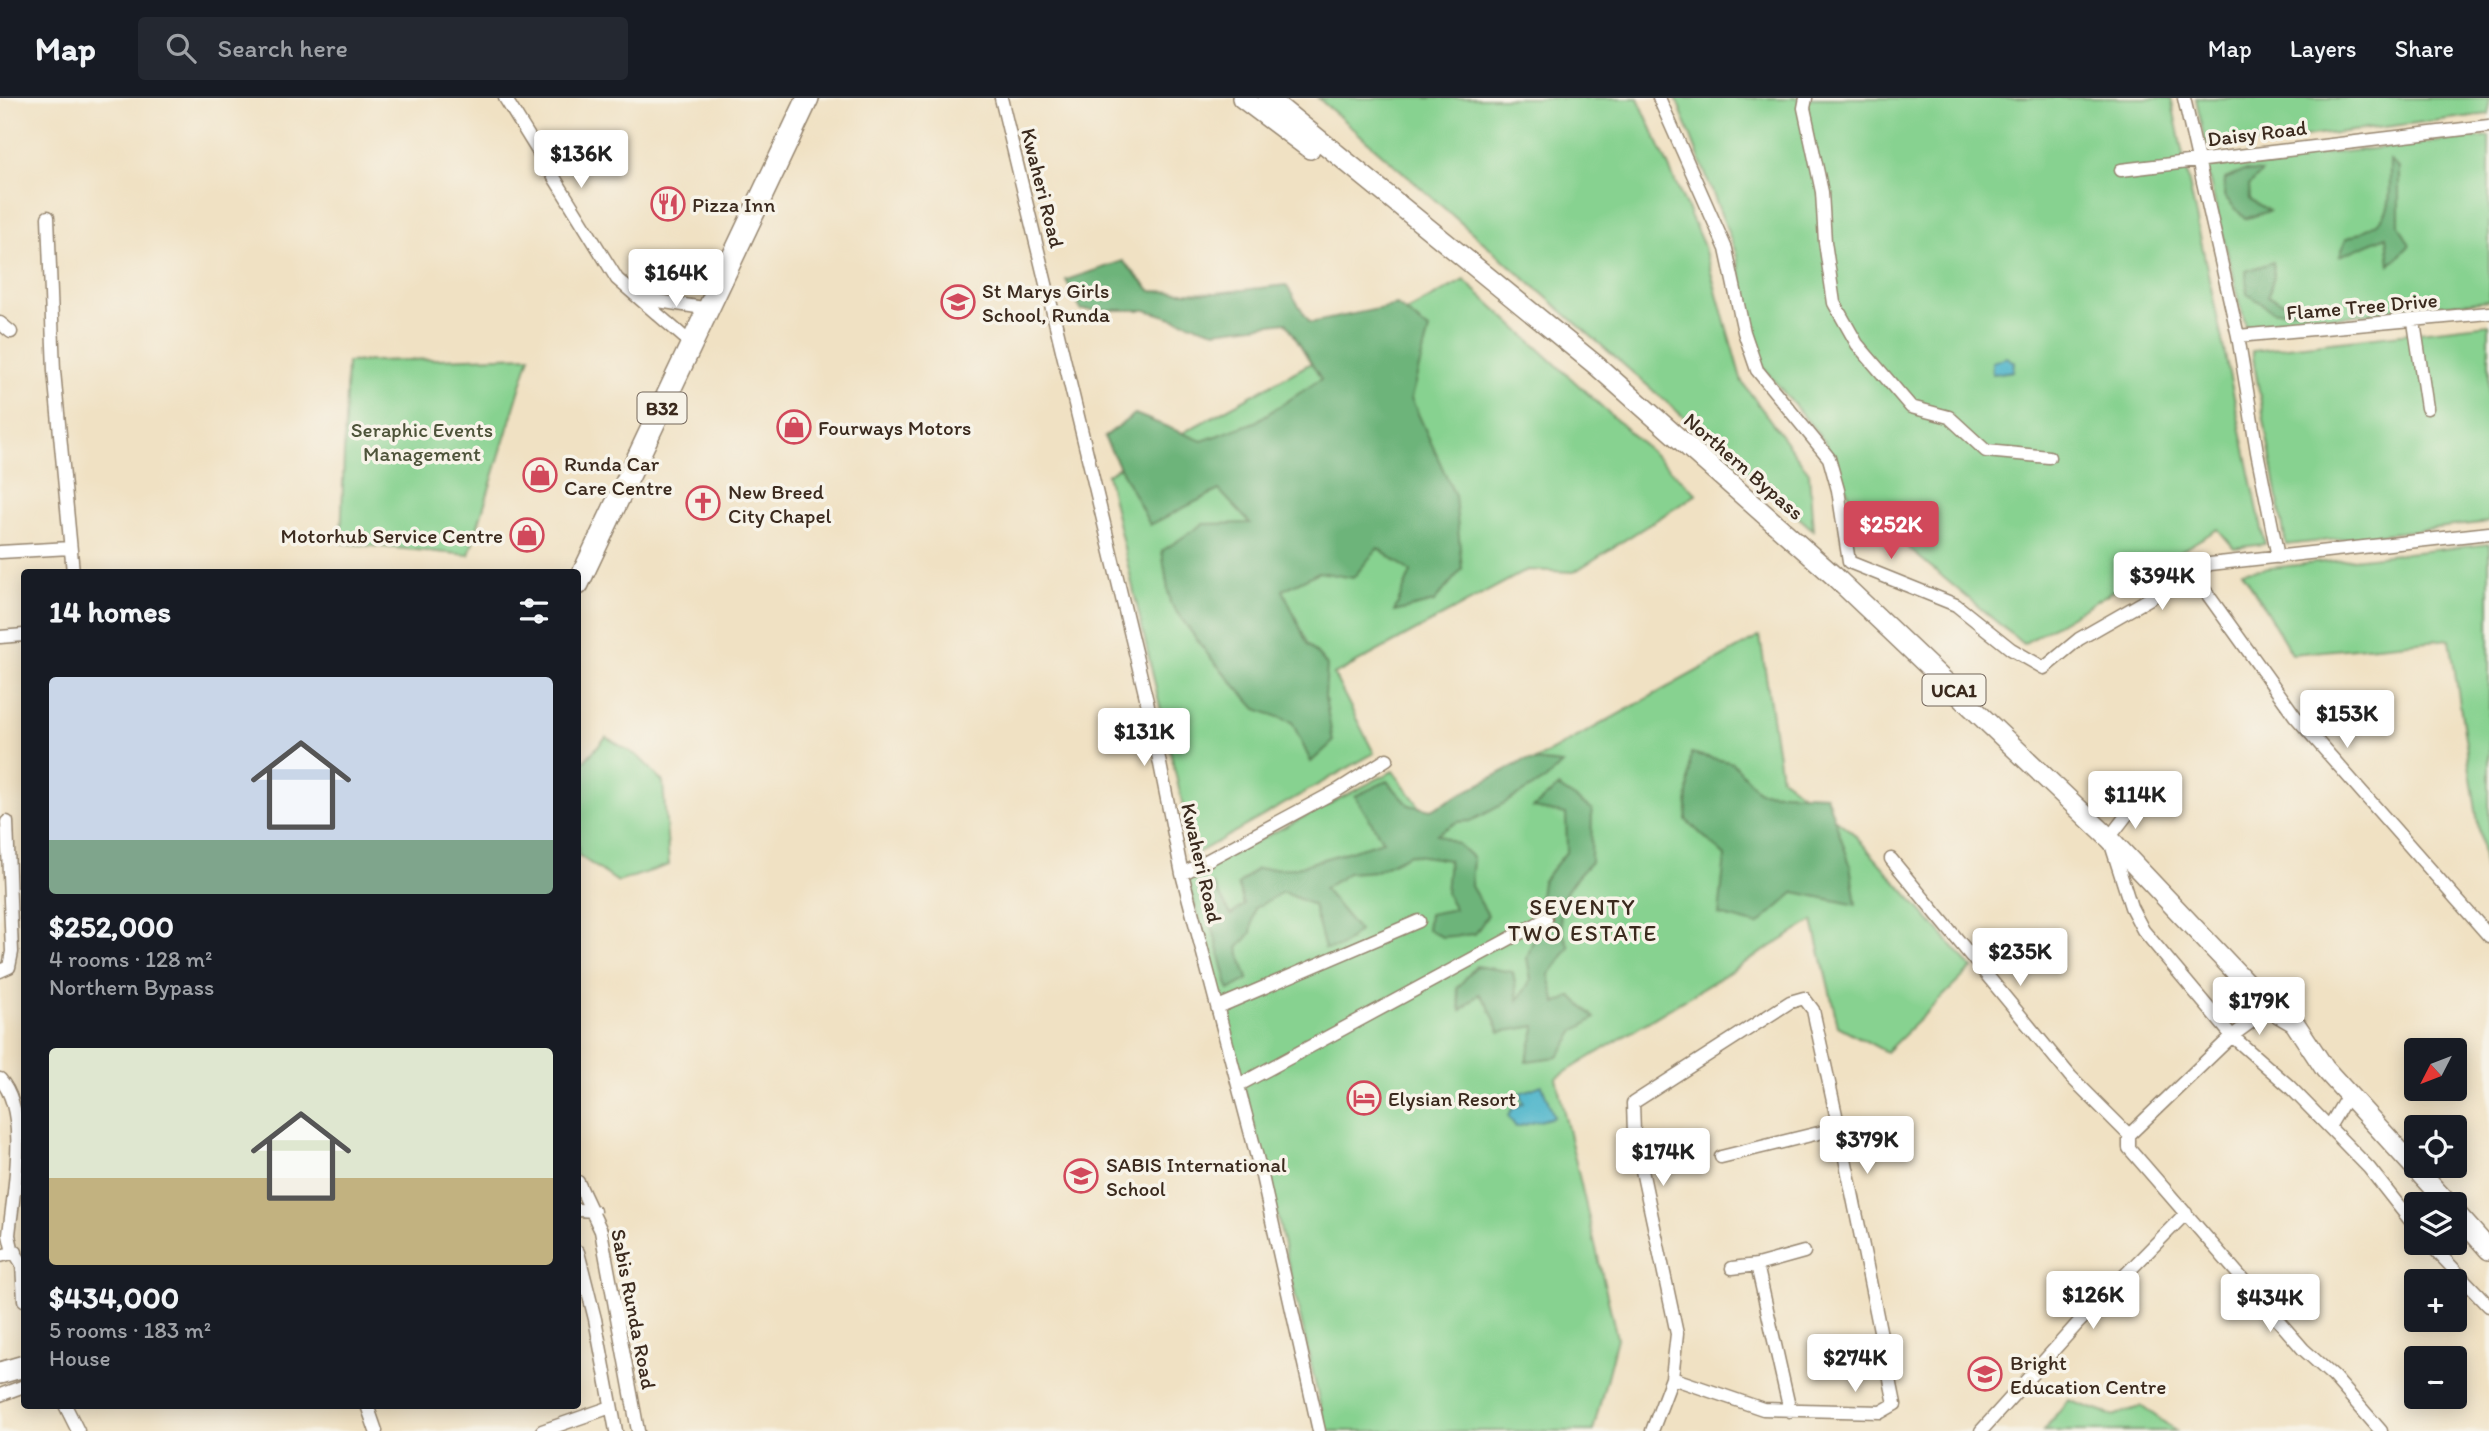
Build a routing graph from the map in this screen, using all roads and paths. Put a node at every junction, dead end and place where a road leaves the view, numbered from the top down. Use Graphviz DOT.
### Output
graph roads {
  1 [pos="505,98"];
  2 [pos="808,98"];
  3 [pos="1001,98"];
  4 [pos="1242,98"];
  5 [pos="1268,98"];
  6 [pos="1285,98"];
  7 [pos="1659,98"];
  8 [pos="1806,98"];
  9 [pos="2184,98"];
  10 [pos="2489,126"];
  11 [pos="1336,155"];
  12 [pos="2197,160"];
  13 [pos="2121,170"];
  14 [pos="48,217"];
  15 [pos="1416,219"];
  16 [pos="638,298"];
  17 [pos="710,309"];
  18 [pos="2489,313"];
  19 [pos="2414,322"];
  20 [pos="0,323"];
  21 [pos="11,332"];
  22 [pos="2238,336"];
  23 [pos="693,345"];
  24 [pos="2427,408"];
  25 [pos="2049,457"];
  26 [pos="2489,533"];
  27 [pos="70,548"];
  28 [pos="0,552"];
  29 [pos="2278,557"];
  30 [pos="1849,562"];
  31 [pos="73,569"];
  32 [pos="2193,574"];
  33 [pos="1834,576"];
  34 [pos="581,578"];
  35 [pos="21,635"];
  36 [pos="0,637"];
  37 [pos="1387,759"];
  38 [pos="2136,803"];
  39 [pos="7,822"];
  40 [pos="2109,838"];
  41 [pos="1891,859"];
  42 [pos="1182,874"];
  43 [pos="1546,919"];
  44 [pos="1419,921"];
  45 [pos="2489,936"];
  46 [pos="0,971"];
  47 [pos="1217,1007"];
  48 [pos="2270,1007"];
  49 [pos="2232,1036"];
  50 [pos="0,1079"];
  51 [pos="1239,1085"];
  52 [pos="2348,1095"];
  53 [pos="1838,1124"];
  54 [pos="2329,1127"];
  55 [pos="2129,1135"];
  56 [pos="1721,1157"];
  57 [pos="581,1187"];
  58 [pos="2437,1192"];
  59 [pos="581,1210"];
  60 [pos="594,1211"];
  61 [pos="2404,1212"];
  62 [pos="2186,1213"];
  63 [pos="2467,1225"];
  64 [pos="2489,1250"];
  65 [pos="16,1252"];
  66 [pos="1804,1252"];
  67 [pos="2440,1255"];
  68 [pos="0,1256"];
  69 [pos="21,1262"];
  70 [pos="581,1264"];
  71 [pos="1757,1265"];
  72 [pos="1732,1268"];
  73 [pos="2489,1306"];
  74 [pos="21,1367"];
  75 [pos="0,1373"];
  76 [pos="1672,1378"];
  77 [pos="21,1387"];
  78 [pos="0,1395"];
  79 [pos="611,1408"];
  80 [pos="67,1409"];
  81 [pos="368,1409"];
  82 [pos="1790,1411"];
  83 [pos="78,1431"];
  84 [pos="376,1431"];
  85 [pos="542,1431"];
  86 [pos="616,1431"];
  87 [pos="638,1431"];
  88 [pos="1319,1431"];
  89 [pos="1652,1431"];
  90 [pos="1981,1431"];
  91 [pos="2381,1431"];
  1 -- 16 [label="street"];
  2 -- 17 [label="highway, B32"];
  3 -- 42 [label="street, Kwaheri Road"];
  4 -- 15 [label="main road"];
  5 -- 11 [label="main road, Northern Bypass / UCA1"];
  6 -- 11 [label="main road"];
  7 -- 30 [label="street"];
  8 -- 25 [label="street"];
  9 -- 12 [label="street"];
  10 -- 12 [label="street, Daisy Road"];
  11 -- 15 [label="main road, Northern Bypass / UCA1"];
  12 -- 13 [label="street, Daisy Road"];
  12 -- 22 [label="street"];
  14 -- 27 [label="street"];
  15 -- 33 [label="main road, Northern Bypass / UCA1"];
  16 -- 17 [label="street"];
  16 -- 23 [label="street"];
  17 -- 23 [label="highway, B32"];
  18 -- 19 [label="street, Flame Tree Drive"];
  19 -- 22 [label="street, Flame Tree Drive"];
  19 -- 24 [label="street"];
  20 -- 21 [label="street"];
  22 -- 29 [label="street"];
  23 -- 34 [label="highway, B32"];
  26 -- 29 [label="street"];
  27 -- 28 [label="street"];
  27 -- 31 [label="street"];
  29 -- 32 [label="street"];
  30 -- 32 [label="street"];
  30 -- 33 [label="street"];
  32 -- 45 [label="street"];
  33 -- 40 [label="main road, Northern Bypass / UCA1"];
  35 -- 36 [label="street"];
  37 -- 42 [label="street"];
  38 -- 40 [label="street"];
  39 -- 46 [label="street"];
  40 -- 48 [label="main road, Northern Bypass / UCA1"];
  40 -- 49 [label="street"];
  41 -- 55 [label="street"];
  42 -- 47 [label="street, Kwaheri Road"];
  43 -- 51 [label="street"];
  44 -- 47 [label="street"];
  47 -- 51 [label="street, Kwaheri Road"];
  48 -- 49 [label="street"];
  48 -- 52 [label="main road, Northern Bypass / UCA1"];
  49 -- 54 [label="street"];
  49 -- 55 [label="street"];
  50 -- 65 [label="street"];
  51 -- 88 [label="street, Kwaheri Road"];
  52 -- 54 [label="street"];
  52 -- 58 [label="main road, Northern Bypass / UCA1"];
  53 -- 56 [label="street"];
  53 -- 76 [label="street"];
  53 -- 82 [label="street"];
  54 -- 61 [label="street"];
  55 -- 62 [label="street"];
  57 -- 60 [label="street"];
  59 -- 60 [label="street, Sabis Runda Road"];
  60 -- 87 [label="street, Sabis Runda Road"];
  62 -- 90 [label="street"];
  62 -- 91 [label="street"];
  63 -- 64 [label="main road"];
  65 -- 68 [label="street"];
  65 -- 69 [label="street"];
  66 -- 71 [label="street"];
  67 -- 73 [label="street"];
  70 -- 79 [label="street"];
  71 -- 72 [label="street"];
  71 -- 82 [label="street"];
  74 -- 75 [label="highway"];
  76 -- 82 [label="street"];
  76 -- 89 [label="street"];
  77 -- 78 [label="street"];
  79 -- 85 [label="street"];
  79 -- 86 [label="street"];
  80 -- 83 [label="street"];
  81 -- 84 [label="street"];
}
